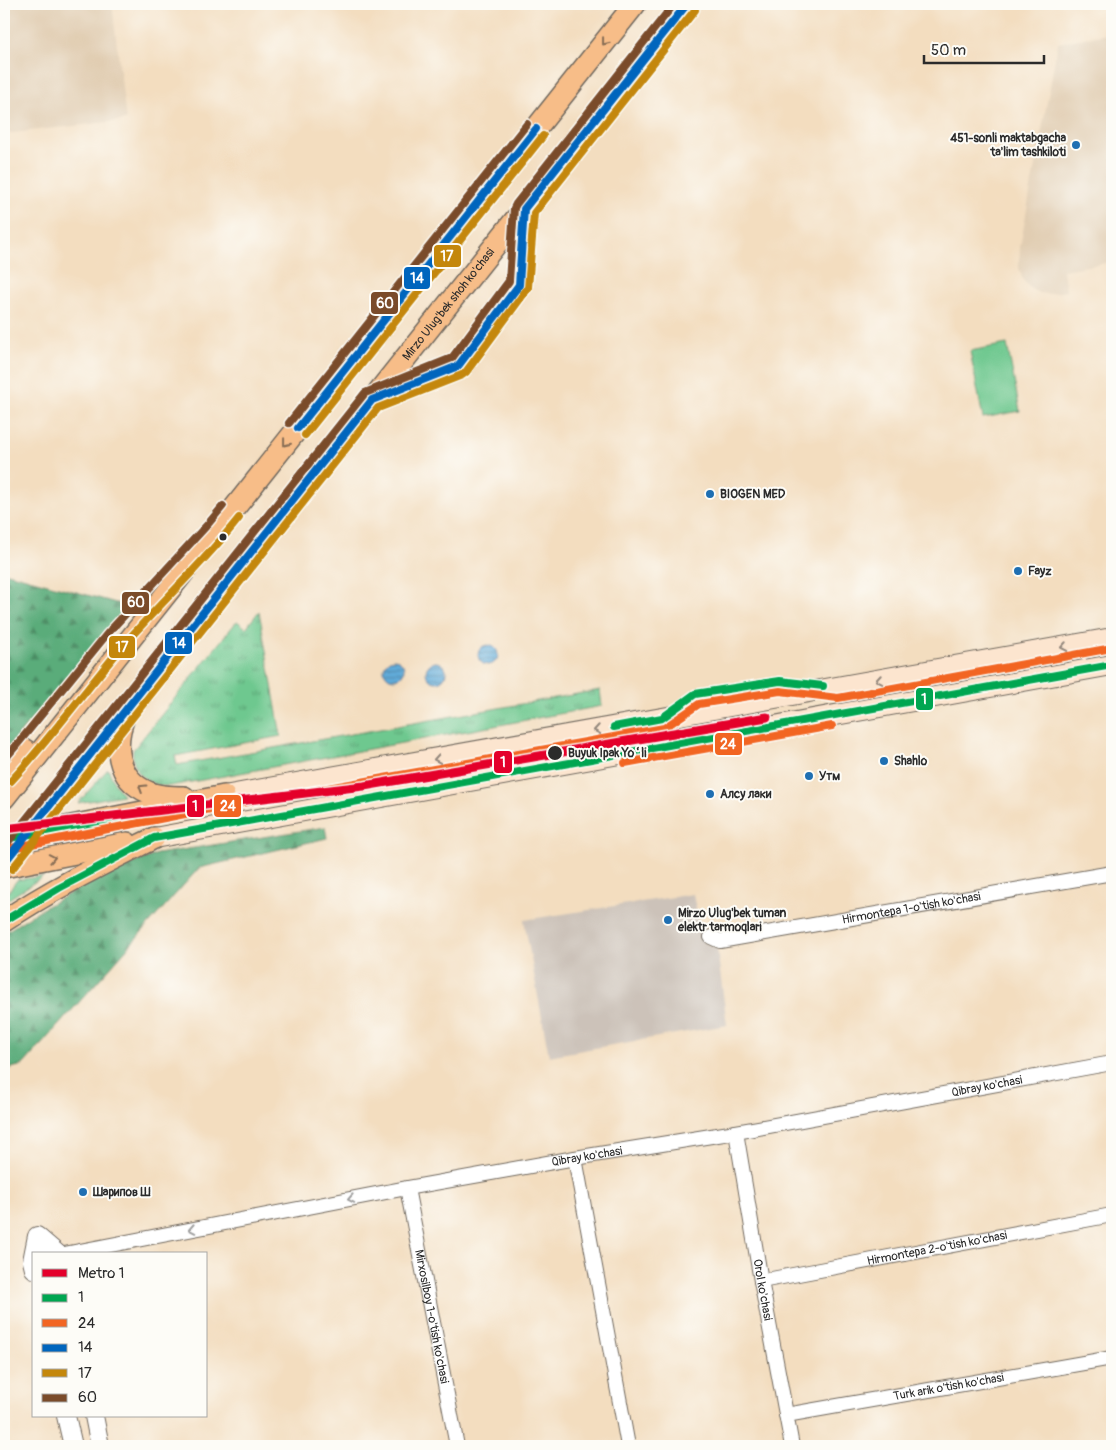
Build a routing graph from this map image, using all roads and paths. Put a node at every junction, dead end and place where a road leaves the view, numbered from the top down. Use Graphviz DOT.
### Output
graph roads {
  1 [pos="635,4"];
  2 [pos="687,4"];
  3 [pos="216,531"];
  4 [pos="1112,638"];
  5 [pos="1112,665"];
  6 [pos="130,704"];
  7 [pos="553,738"];
  8 [pos="550,767"];
  9 [pos="4,774"];
  10 [pos="224,796"];
  11 [pos="4,798"];
  12 [pos="26,834"];
  13 [pos="154,838"];
  14 [pos="4,839"];
  15 [pos="4,863"];
  16 [pos="4,867"];
  17 [pos="1112,873"];
  18 [pos="4,921"];
  19 [pos="711,937"];
  20 [pos="1112,1063"];
  21 [pos="736,1132"];
  22 [pos="575,1158"];
  23 [pos="403,1189"];
  24 [pos="1112,1215"];
  25 [pos="35,1252"];
  26 [pos="56,1252"];
  27 [pos="74,1252"];
  28 [pos="761,1280"];
  29 [pos="1112,1358"];
  30 [pos="786,1416"];
  31 [pos="66,1418"];
  32 [pos="94,1418"];
  33 [pos="73,1446"];
  34 [pos="100,1446"];
  35 [pos="457,1446"];
  36 [pos="628,1446"];
  37 [pos="792,1446"];
  1 -- 3 [label="main road, one-way"];
  2 -- 6 [label="main road, Mirzo Ulug'bek shoh ko'chasi"];
  3 -- 9 [label="main road"];
  3 -- 11 [label="main road"];
  4 -- 7 [label="main road, one-way"];
  5 -- 8 [label="main road"];
  10 -- 6 [label="main road, one-way"];
  6 -- 12 [label="main road, Mirzo Ulug'bek shoh ko'chasi"];
  7 -- 8 [label="main road"];
  7 -- 10 [label="main road, one-way"];
  8 -- 13 [label="main road"];
  10 -- 12 [label="main road"];
  12 -- 14 [label="main road"];
  12 -- 15 [label="main road, Mirzo Ulug'bek shoh ko'chasi"];
  16 -- 13 [label="main road, one-way"];
  13 -- 18 [label="main road"];
  17 -- 19 [label="street, Hirmontepa 1-o'tish ko'chasi"];
  20 -- 21 [label="street, Qibray ko'chasi"];
  21 -- 22 [label="street, Qibray ko'chasi"];
  21 -- 28 [label="street, Orol ko'chasi"];
  22 -- 23 [label="street, Qibray ko'chasi"];
  22 -- 36 [label="street"];
  23 -- 27 [label="street, Qibray ko'chasi, one-way"];
  23 -- 35 [label="street, Mirxosilboy 1-o'tish ko'chasi"];
  24 -- 28 [label="street, Hirmontepa 2-o'tish ko'chasi"];
  25 -- 26 [label="street"];
  28 -- 30 [label="street, Orol ko'chasi"];
  29 -- 30 [label="street, Turk arik o'tish ko'chasi"];
  30 -- 37 [label="street, Orol ko'chasi"];
  31 -- 33 [label="street"];
  32 -- 34 [label="street"];
}
